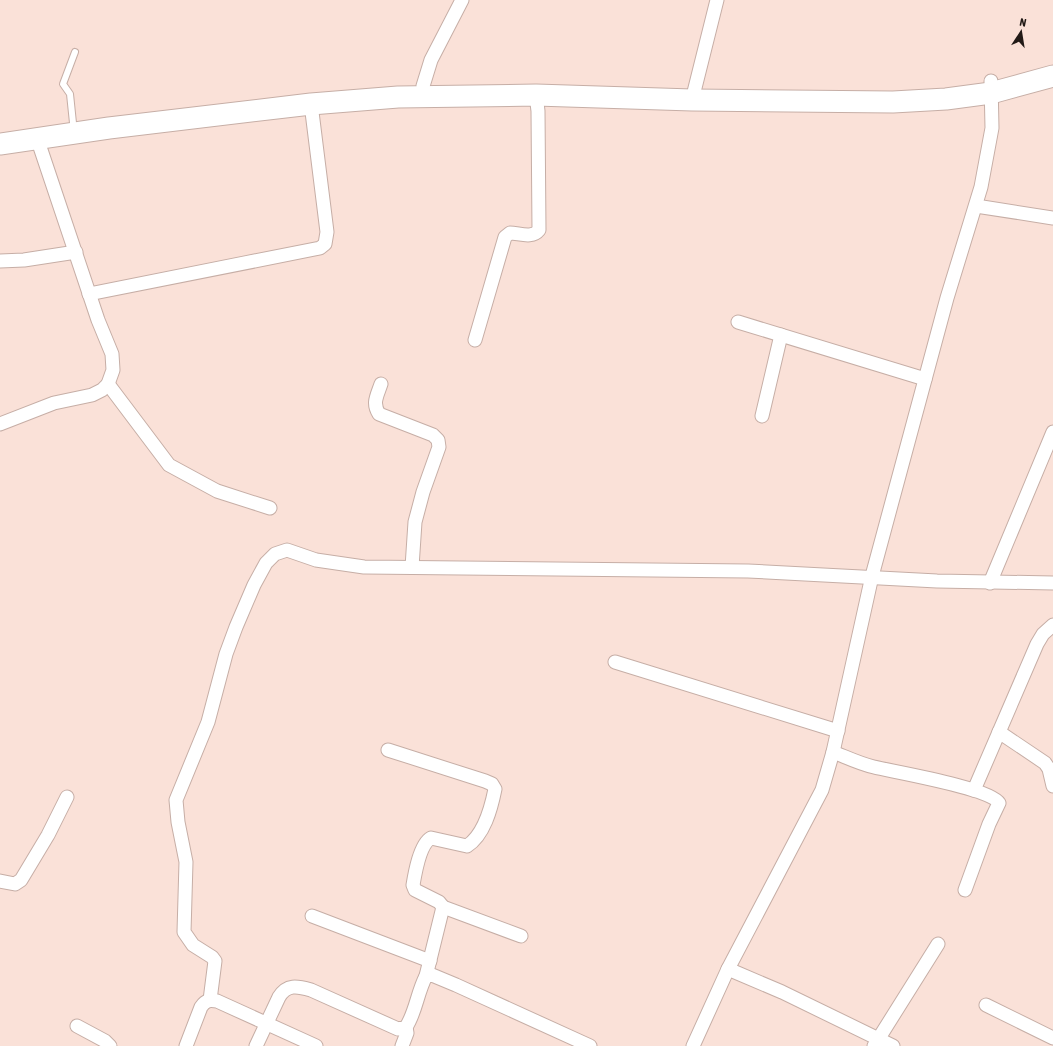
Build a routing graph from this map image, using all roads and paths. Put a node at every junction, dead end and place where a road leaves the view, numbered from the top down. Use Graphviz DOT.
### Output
graph roads {
  1 [pos="462,0"];
  2 [pos="717,0"];
  3 [pos="75,52"];
  4 [pos="1053,66"];
  5 [pos="1053,76"];
  6 [pos="423,86"];
  7 [pos="991,87"];
  8 [pos="536,95"];
  9 [pos="693,95"];
  10 [pos="311,104"];
  11 [pos="73,123"];
  12 [pos="0,133"];
  13 [pos="37,138"];
  14 [pos="0,144"];
  15 [pos="976,206"];
  16 [pos="1053,218"];
  17 [pos="76,252"];
  18 [pos="0,261"];
  19 [pos="90,294"];
  20 [pos="738,322"];
  21 [pos="781,335"];
  22 [pos="475,340"];
  23 [pos="925,379"];
  24 [pos="108,384"];
  25 [pos="381,384"];
  26 [pos="762,416"];
  27 [pos="0,424"];
  28 [pos="1053,432"];
  29 [pos="270,508"];
  30 [pos="412,567"];
  31 [pos="872,576"];
  32 [pos="990,583"];
  33 [pos="1053,583"];
  34 [pos="1053,625"];
  35 [pos="615,662"];
  36 [pos="838,731"];
  37 [pos="998,732"];
  38 [pos="388,750"];
  39 [pos="833,752"];
  40 [pos="1053,786"];
  41 [pos="974,790"];
  42 [pos="66,797"];
  43 [pos="0,881"];
  44 [pos="965,890"];
  45 [pos="443,907"];
  46 [pos="312,916"];
  47 [pos="521,936"];
  48 [pos="938,944"];
  49 [pos="430,961"];
  50 [pos="728,969"];
  51 [pos="426,976"];
  52 [pos="210,1000"];
  53 [pos="986,1005"];
  54 [pos="266,1024"];
  55 [pos="77,1026"];
  56 [pos="406,1028"];
  57 [pos="1053,1038"];
  58 [pos="876,1043"];
  59 [pos="110,1046"];
  60 [pos="186,1046"];
  61 [pos="256,1046"];
  62 [pos="316,1046"];
  63 [pos="402,1046"];
  64 [pos="590,1046"];
  65 [pos="693,1046"];
  66 [pos="893,1046"];
  1 -- 6 [label="street"];
  2 -- 9 [label="street"];
  3 -- 11 [label="lane"];
  4 -- 7 [label="highway"];
  5 -- 7 [label="highway"];
  6 -- 9 [label="highway"];
  6 -- 11 [label="highway"];
  7 -- 9 [label="highway"];
  7 -- 15 [label="street"];
  8 -- 9 [label="highway"];
  8 -- 10 [label="highway"];
  8 -- 22 [label="street"];
  10 -- 13 [label="highway"];
  10 -- 19 [label="street"];
  11 -- 12 [label="highway"];
  13 -- 14 [label="highway"];
  13 -- 17 [label="street"];
  15 -- 16 [label="street"];
  15 -- 23 [label="street"];
  17 -- 18 [label="street"];
  17 -- 19 [label="street"];
  19 -- 24 [label="street"];
  20 -- 21 [label="street"];
  21 -- 23 [label="street"];
  21 -- 26 [label="street"];
  23 -- 31 [label="street"];
  24 -- 27 [label="street"];
  24 -- 29 [label="street"];
  25 -- 30 [label="street"];
  28 -- 32 [label="street"];
  30 -- 31 [label="street"];
  30 -- 52 [label="street"];
  31 -- 32 [label="street"];
  31 -- 36 [label="street"];
  32 -- 33 [label="street"];
  34 -- 37 [label="street"];
  35 -- 36 [label="street"];
  36 -- 39 [label="street"];
  37 -- 40 [label="street"];
  37 -- 41 [label="street"];
  38 -- 45 [label="street"];
  39 -- 41 [label="street"];
  39 -- 50 [label="street"];
  41 -- 44 [label="street"];
  42 -- 43 [label="street"];
  45 -- 47 [label="street"];
  45 -- 49 [label="street"];
  46 -- 49 [label="street"];
  48 -- 58 [label="street"];
  49 -- 51 [label="street"];
  50 -- 58 [label="street"];
  50 -- 65 [label="street"];
  51 -- 56 [label="street"];
  51 -- 64 [label="street"];
  52 -- 54 [label="street"];
  52 -- 60 [label="street"];
  53 -- 57 [label="street"];
  54 -- 56 [label="street"];
  54 -- 61 [label="street"];
  54 -- 62 [label="street"];
  55 -- 59 [label="street"];
  56 -- 63 [label="street"];
  58 -- 66 [label="street"];
}
